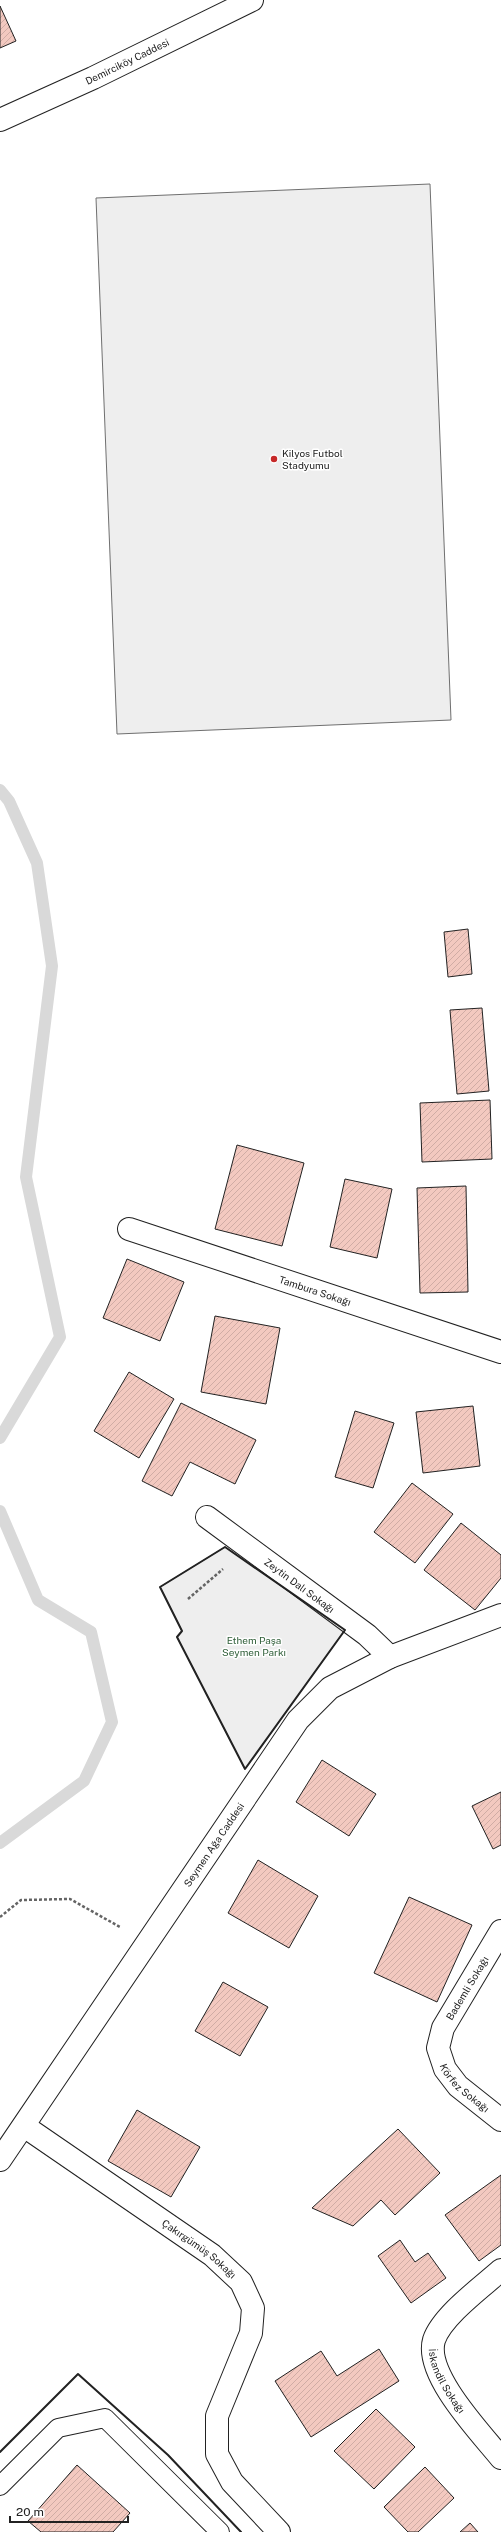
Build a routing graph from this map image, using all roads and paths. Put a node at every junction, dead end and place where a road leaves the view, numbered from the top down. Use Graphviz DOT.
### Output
graph roads {
  1 [pos="252,0"];
  2 [pos="0,120"];
  3 [pos="129,1229"];
  4 [pos="501,1352"];
  5 [pos="206,1517"];
  6 [pos="501,1615"];
  7 [pos="390,1657"];
  8 [pos="0,1917"];
  9 [pos="501,1931"];
  10 [pos="148,1942"];
  11 [pos="438,2048"];
  12 [pos="501,2120"];
  13 [pos="24,2126"];
  14 [pos="0,2160"];
  15 [pos="501,2270"];
  16 [pos="501,2458"];
  17 [pos="0,2486"];
  18 [pos="220,2532"];
  19 [pos="278,2532"];
  1 -- 2 [label="street, Demirciköy Caddesi"];
  3 -- 4 [label="street, Tambura Sokağı"];
  5 -- 7 [label="street, Zeytin Dalı Sokağı"];
  6 -- 7 [label="street, Seymen Ağa Caddesi"];
  7 -- 10 [label="street, Seymen Ağa Caddesi"];
  8 -- 10 [label="path"];
  9 -- 11 [label="street, Bademli Sokağı"];
  10 -- 13 [label="street, Seymen Ağa Caddesi"];
  11 -- 12 [label="street, Körfez Sokağı"];
  13 -- 14 [label="street, Seymen Ağa Caddesi"];
  13 -- 19 [label="street, Çakırgümüş Sokağı"];
  15 -- 16 [label="street, İskandil Sokağı"];
  17 -- 18 [label="lane"];
}
